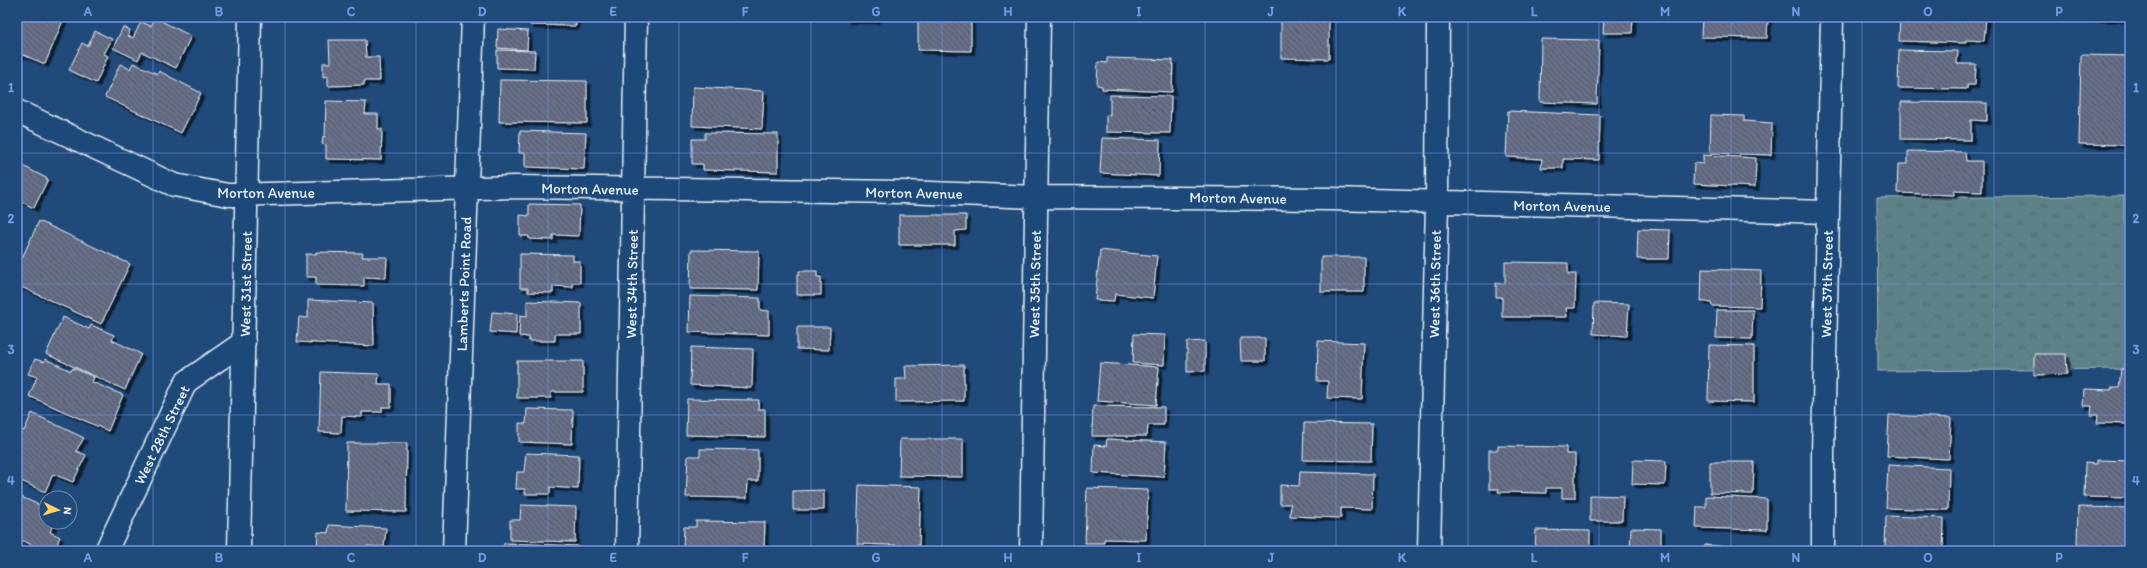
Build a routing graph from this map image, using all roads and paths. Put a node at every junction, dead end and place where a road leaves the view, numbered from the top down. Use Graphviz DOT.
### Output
graph roads {
  1 [pos="250,17"];
  2 [pos="472,17"];
  3 [pos="636,17"];
  4 [pos="1039,17"];
  5 [pos="1438,17"];
  6 [pos="1832,17"];
  7 [pos="17,111"];
  8 [pos="468,188"];
  9 [pos="633,190"];
  10 [pos="247,195"];
  11 [pos="1036,196"];
  12 [pos="1437,203"];
  13 [pos="1828,212"];
  14 [pos="244,342"];
  15 [pos="106,551"];
  16 [pos="239,551"];
  17 [pos="454,551"];
  18 [pos="627,551"];
  19 [pos="1030,551"];
  20 [pos="1429,551"];
  21 [pos="1823,551"];
  1 -- 10 [label="street, West 31st Street"];
  2 -- 8 [label="street, Lamberts Point Road"];
  3 -- 9 [label="street, West 34th Street"];
  4 -- 11 [label="street, West 35th Street"];
  5 -- 12 [label="street, West 36th Street"];
  6 -- 13 [label="street, West 37th Street"];
  7 -- 10 [label="street, Morton Avenue"];
  8 -- 9 [label="street, Morton Avenue"];
  8 -- 10 [label="street, Morton Avenue"];
  8 -- 17 [label="street, Lamberts Point Road"];
  9 -- 11 [label="street, Morton Avenue"];
  9 -- 18 [label="street, West 34th Street"];
  10 -- 14 [label="street, West 31st Street"];
  11 -- 12 [label="street, Morton Avenue"];
  11 -- 19 [label="street, West 35th Street"];
  12 -- 13 [label="street, Morton Avenue"];
  12 -- 20 [label="street, West 36th Street"];
  13 -- 21 [label="street, West 37th Street"];
  14 -- 15 [label="street, West 28th Street"];
  14 -- 16 [label="street, West 31st Street"];
}
